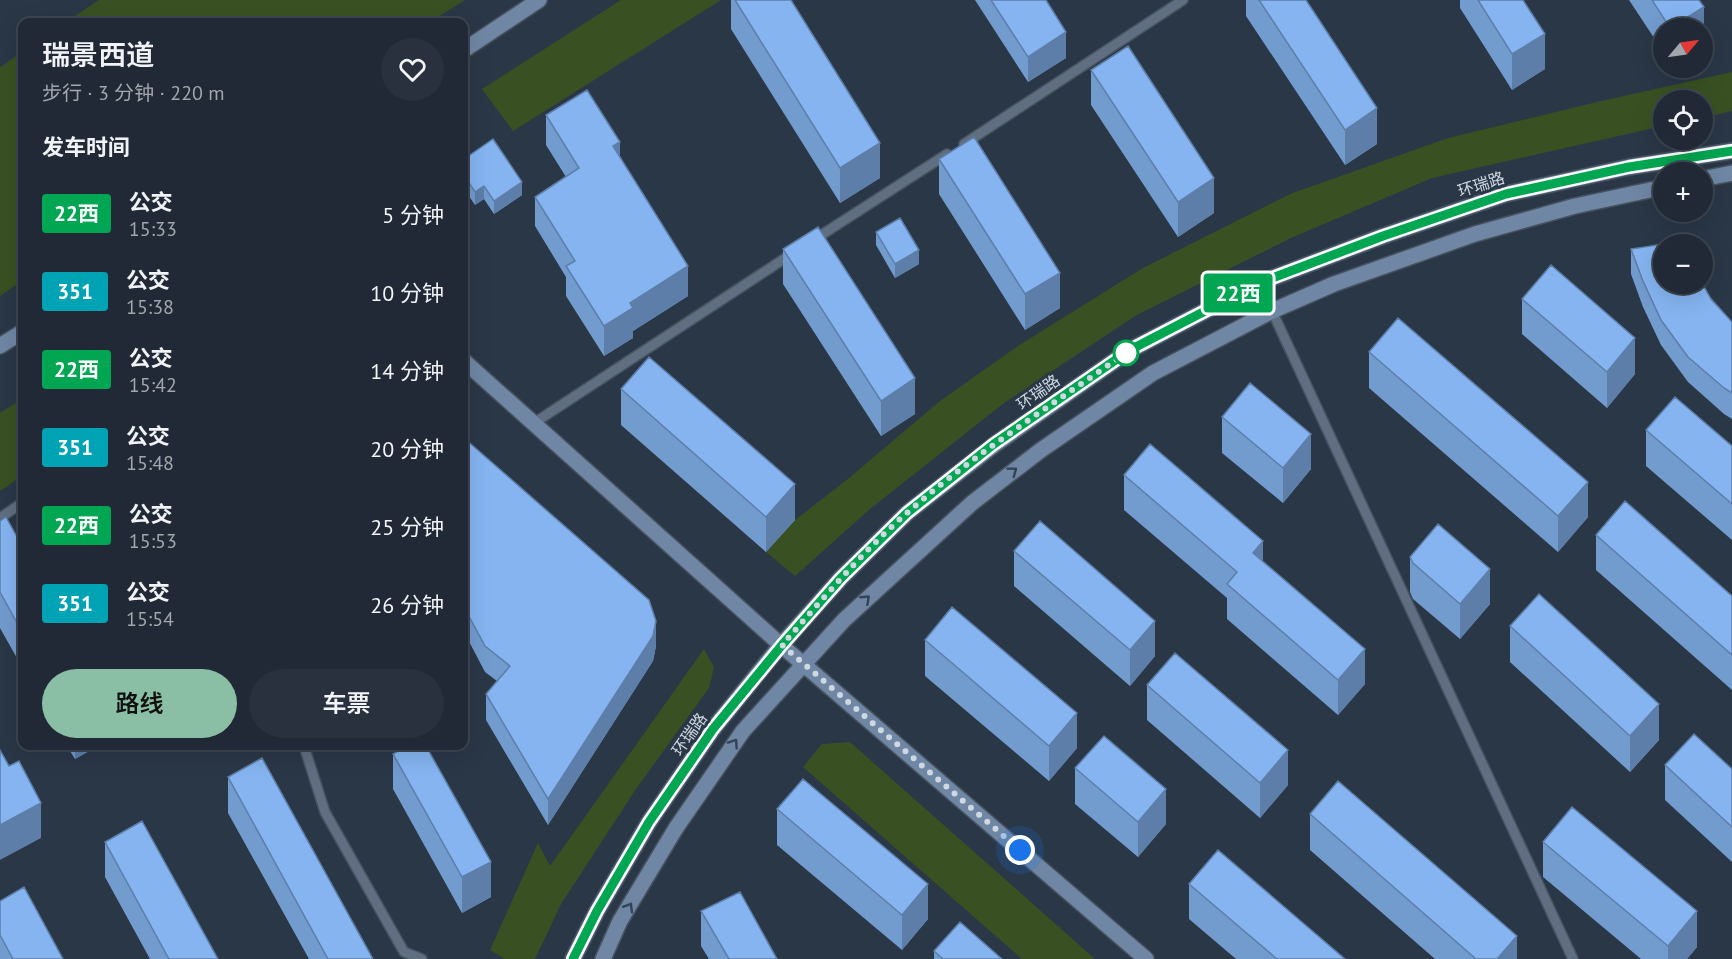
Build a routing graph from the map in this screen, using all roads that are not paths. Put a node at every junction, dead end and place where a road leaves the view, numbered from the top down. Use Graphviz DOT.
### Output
graph roads {
  1 [pos="539,0"];
  2 [pos="1183,0"];
  3 [pos="468,47"];
  4 [pos="1732,151"];
  5 [pos="1732,173"];
  6 [pos="1713,177"];
  7 [pos="1653,189"];
  8 [pos="1259,283"];
  9 [pos="1272,310"];
  10 [pos="18,335"];
  11 [pos="0,346"];
  12 [pos="468,365"];
  13 [pos="534,423"];
  14 [pos="18,506"];
  15 [pos="0,518"];
  16 [pos="782,645"];
  17 [pos="803,664"];
  18 [pos="305,750"];
  19 [pos="422,959"];
  20 [pos="573,959"];
  21 [pos="603,959"];
  22 [pos="1146,959"];
  23 [pos="1573,959"];
  1 -- 3 [label="main road"];
  2 -- 13 [label="lane"];
  4 -- 8 [label="main road, 环瑞路"];
  5 -- 6 [label="main road"];
  7 -- 9 [label="main road"];
  8 -- 9 [label="lane"];
  8 -- 16 [label="main road, 环瑞路"];
  17 -- 9 [label="main road, one-way"];
  9 -- 23 [label="lane"];
  10 -- 11 [label="main road"];
  12 -- 13 [label="main road"];
  13 -- 16 [label="main road"];
  14 -- 15 [label="lane"];
  16 -- 17 [label="main road"];
  16 -- 20 [label="main road, 环瑞路"];
  21 -- 17 [label="main road, one-way"];
  17 -- 22 [label="main road"];
  18 -- 19 [label="lane"];
}
